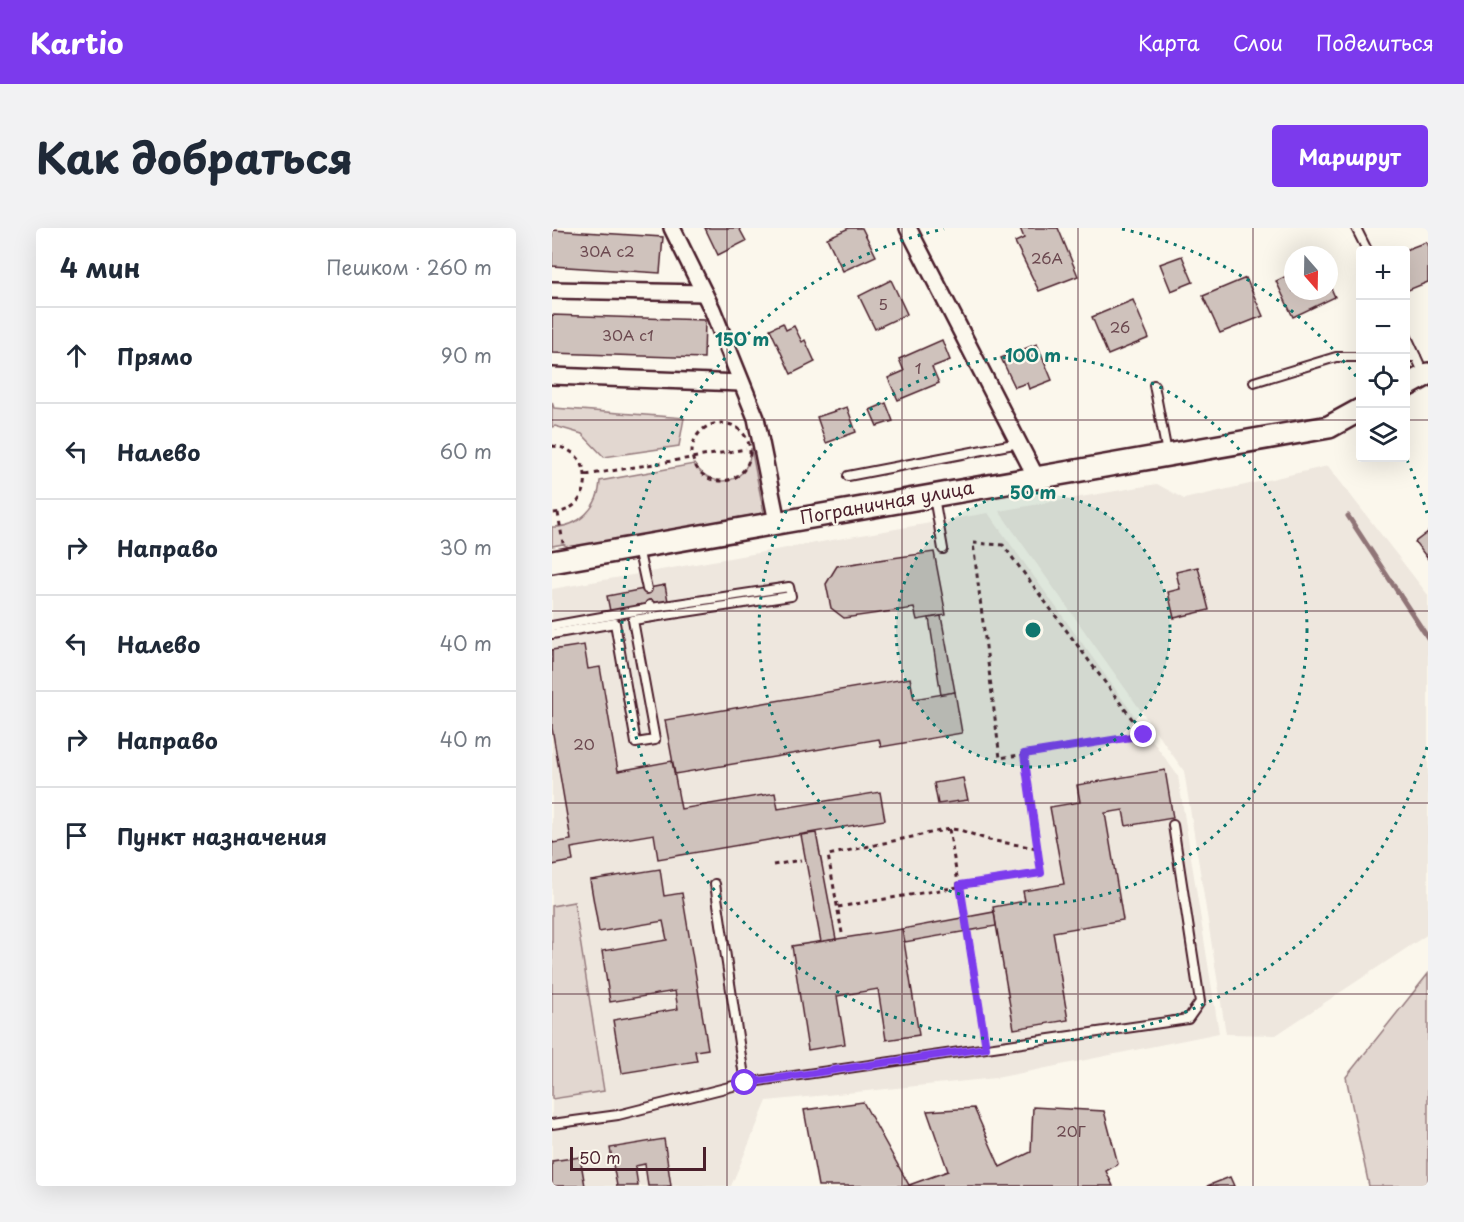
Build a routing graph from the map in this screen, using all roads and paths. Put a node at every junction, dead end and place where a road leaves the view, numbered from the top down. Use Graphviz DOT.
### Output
graph roads {
  1 [pos="672,228"];
  2 [pos="908,228"];
  3 [pos="1356,228"];
  4 [pos="1365,246"];
  5 [pos="552,290"];
  6 [pos="704,293"];
  7 [pos="1410,343"];
  8 [pos="1356,357"];
  9 [pos="1410,360"];
  10 [pos="1423,369"];
  11 [pos="552,375"];
  12 [pos="1254,382"];
  13 [pos="1410,382"];
  14 [pos="741,383"];
  15 [pos="1154,385"];
  16 [pos="1356,412"];
  17 [pos="1019,443"];
  18 [pos="552,446"];
  19 [pos="751,448"];
  20 [pos="1168,454"];
  21 [pos="693,458"];
  22 [pos="586,475"];
  23 [pos="848,476"];
  24 [pos="1036,477"];
  25 [pos="934,495"];
  26 [pos="552,513"];
  27 [pos="777,522"];
  28 [pos="638,547"];
  29 [pos="943,549"];
  30 [pos="552,562"];
  31 [pos="647,589"];
  32 [pos="552,626"];
  33 [pos="552,634"];
  34 [pos="1024,754"];
  35 [pos="1173,825"];
  36 [pos="950,829"];
  37 [pos="1037,848"];
  38 [pos="801,860"];
  39 [pos="773,865"];
  40 [pos="715,884"];
  41 [pos="960,885"];
  42 [pos="838,907"];
  43 [pos="842,933"];
  44 [pos="986,1048"];
  45 [pos="745,1083"];
  46 [pos="552,1124"];
  1 -- 6 [label="street"];
  2 -- 17 [label="street"];
  3 -- 4 [label="lane"];
  5 -- 6 [label="street"];
  6 -- 14 [label="street"];
  7 -- 10 [label="lane"];
  8 -- 12 [label="lane"];
  9 -- 10 [label="lane"];
  10 -- 13 [label="street"];
  11 -- 14 [label="street"];
  14 -- 27 [label="street"];
  15 -- 20 [label="lane"];
  16 -- 20 [label="street, Пограничная улица"];
  17 -- 23 [label="lane"];
  17 -- 24 [label="street"];
  18 -- 22 [label="path"];
  19 -- 21 [label="path"];
  19 -- 21 [label="path"];
  19 -- 21 [label="path"];
  20 -- 24 [label="street, Пограничная улица"];
  21 -- 22 [label="path"];
  22 -- 26 [label="path"];
  24 -- 25 [label="street, Пограничная улица"];
  25 -- 27 [label="street, Пограничная улица"];
  25 -- 29 [label="lane"];
  27 -- 28 [label="street, Пограничная улица"];
  28 -- 30 [label="street, Пограничная улица"];
  28 -- 31 [label="lane"];
  32 -- 33 [label="lane"];
  34 -- 34 [label="path"];
  34 -- 37 [label="path"];
  35 -- 44 [label="lane"];
  36 -- 37 [label="path"];
  36 -- 41 [label="path"];
  36 -- 42 [label="path"];
  37 -- 41 [label="path"];
  38 -- 39 [label="path"];
  40 -- 45 [label="lane"];
  41 -- 42 [label="path"];
  41 -- 44 [label="path"];
  42 -- 43 [label="path"];
  44 -- 45 [label="lane"];
  45 -- 46 [label="lane"];
}
